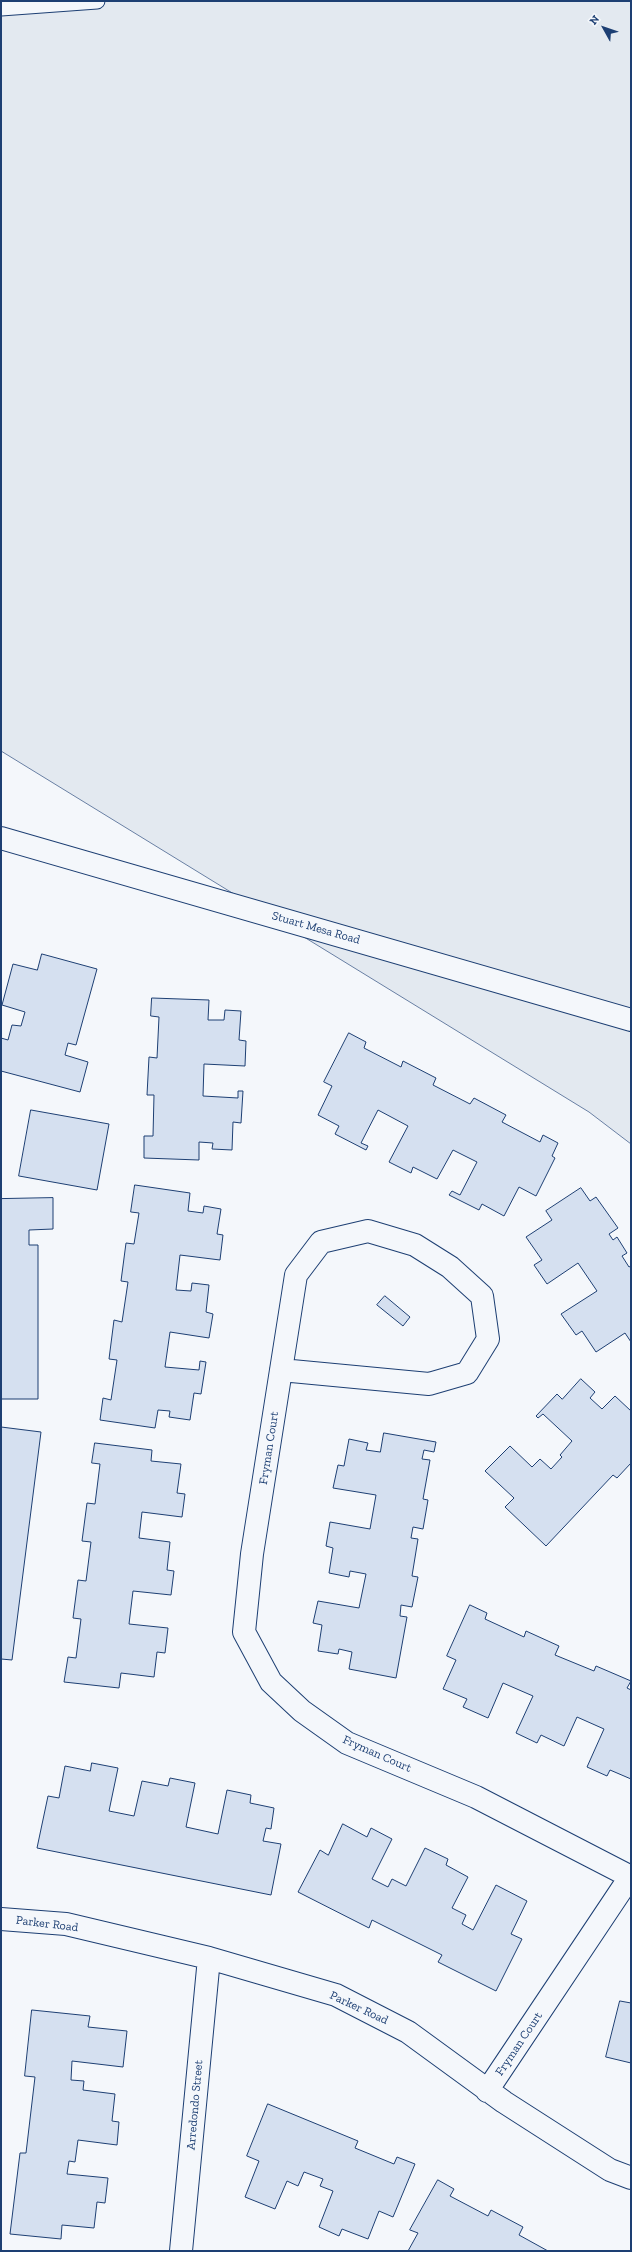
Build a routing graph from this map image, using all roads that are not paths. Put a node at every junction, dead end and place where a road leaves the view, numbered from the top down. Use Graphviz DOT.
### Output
graph roads {
  1 [pos="97,1"];
  2 [pos="1,8"];
  3 [pos="1,838"];
  4 [pos="631,1020"];
  5 [pos="281,1370"];
  6 [pos="631,1877"];
  7 [pos="1,1919"];
  8 [pos="209,1958"];
  9 [pos="487,2090"];
  10 [pos="631,2178"];
  11 [pos="181,2251"];
  1 -- 2 [label="lane"];
  3 -- 4 [label="street, Stuart Mesa Road"];
  5 -- 5 [label="street, Fryman Court"];
  5 -- 6 [label="street, Fryman Court"];
  6 -- 9 [label="street, Fryman Court"];
  7 -- 8 [label="street, Parker Road"];
  8 -- 9 [label="street, Parker Road"];
  8 -- 11 [label="street, Arredondo Street"];
  9 -- 10 [label="street, Parker Road"];
}
